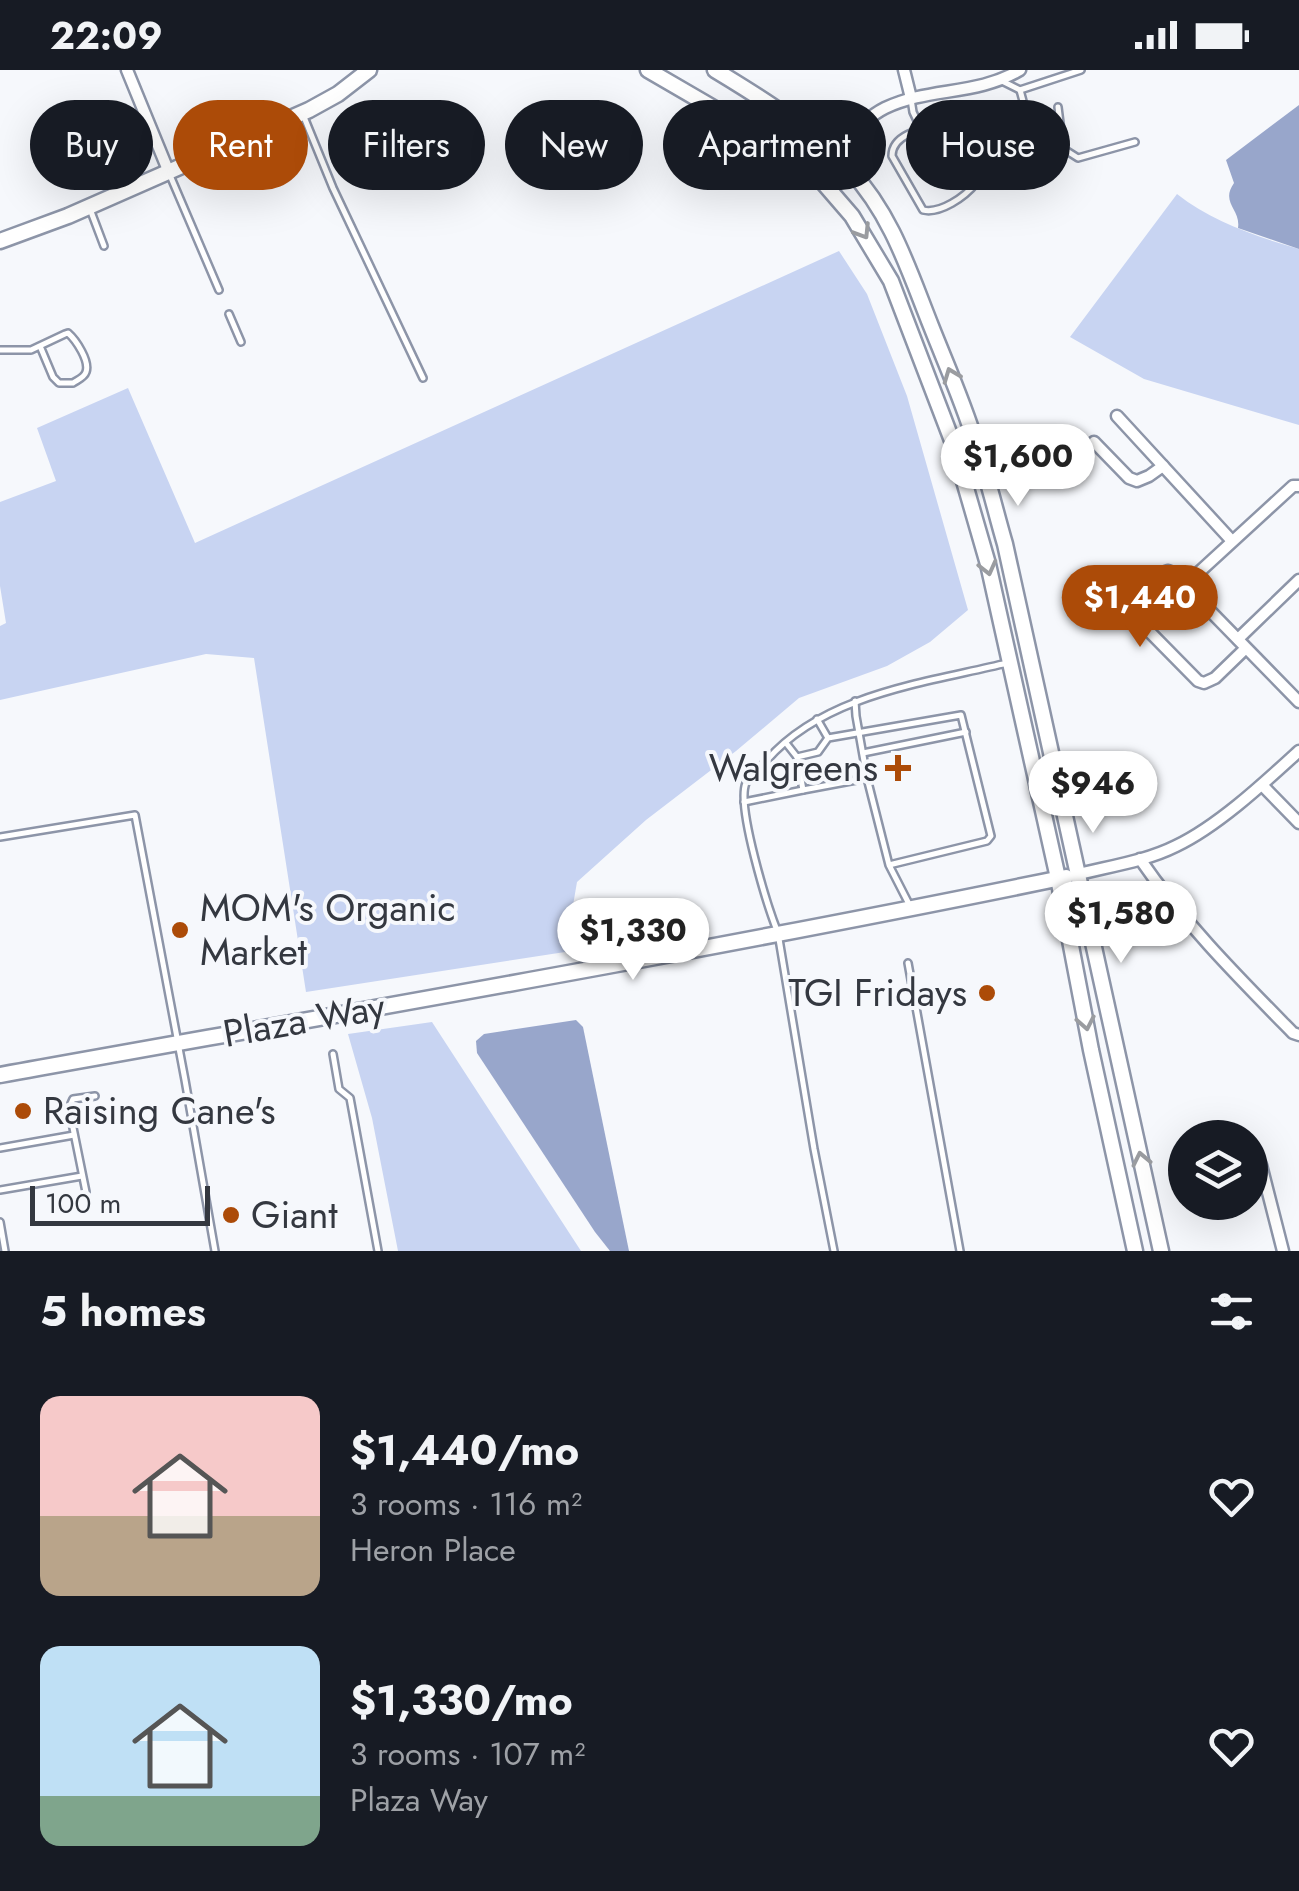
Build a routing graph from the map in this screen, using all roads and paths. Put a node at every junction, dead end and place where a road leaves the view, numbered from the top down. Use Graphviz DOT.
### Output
graph roads {
  1 [pos="127,70"];
  2 [pos="369,70"];
  3 [pos="648,70"];
  4 [pos="715,70"];
  5 [pos="904,70"];
  6 [pos="1020,70"];
  7 [pos="1080,70"];
  8 [pos="1002,81"];
  9 [pos="1020,90"];
  10 [pos="911,98"];
  11 [pos="762,100"];
  12 [pos="1023,100"];
  13 [pos="886,107"];
  14 [pos="308,110"];
  15 [pos="308,128"];
  16 [pos="906,137"];
  17 [pos="1135,142"];
  18 [pos="1070,153"];
  19 [pos="173,168"];
  20 [pos="168,170"];
  21 [pos="906,181"];
  22 [pos="865,190"];
  23 [pos="911,190"];
  24 [pos="971,190"];
  25 [pos="89,206"];
  26 [pos="0,241"];
  27 [pos="104,246"];
  28 [pos="219,290"];
  29 [pos="229,314"];
  30 [pos="241,342"];
  31 [pos="40,346"];
  32 [pos="0,350"];
  33 [pos="423,378"];
  34 [pos="1116,416"];
  35 [pos="1094,442"];
  36 [pos="1163,466"];
  37 [pos="1299,486"];
  38 [pos="1232,541"];
  39 [pos="1299,580"];
  40 [pos="1185,586"];
  41 [pos="1242,644"];
  42 [pos="1010,662"];
  43 [pos="855,701"];
  44 [pos="1299,702"];
  45 [pos="817,719"];
  46 [pos="860,732"];
  47 [pos="966,732"];
  48 [pos="828,738"];
  49 [pos="786,743"];
  50 [pos="1299,751"];
  51 [pos="863,753"];
  52 [pos="798,757"];
  53 [pos="867,778"];
  54 [pos="1262,784"];
  55 [pos="802,790"];
  56 [pos="744,802"];
  57 [pos="1299,823"];
  58 [pos="0,836"];
  59 [pos="1140,859"];
  60 [pos="889,865"];
  61 [pos="1079,874"];
  62 [pos="1058,878"];
  63 [pos="674,904"];
  64 [pos="912,908"];
  65 [pos="616,921"];
  66 [pos="778,933"];
  67 [pos="908,963"];
  68 [pos="1299,1036"];
  69 [pos="178,1043"];
  70 [pos="333,1054"];
  71 [pos="0,1075"];
  72 [pos="95,1096"];
  73 [pos="74,1135"];
  74 [pos="0,1148"];
  75 [pos="82,1176"];
  76 [pos="0,1190"];
  77 [pos="86,1192"];
  78 [pos="1268,1192"];
  79 [pos="0,1222"];
  80 [pos="5,1251"];
  81 [pos="214,1251"];
  82 [pos="378,1251"];
  83 [pos="834,1251"];
  84 [pos="960,1251"];
  85 [pos="1135,1251"];
  86 [pos="1161,1251"];
  87 [pos="1283,1251"];
  1 -- 20 [label="street"];
  2 -- 14 [label="main road"];
  3 -- 42 [label="main road, one-way"];
  4 -- 11 [label="main road"];
  5 -- 10 [label="street"];
  6 -- 8 [label="street"];
  7 -- 9 [label="lane"];
  8 -- 9 [label="lane"];
  8 -- 10 [label="street"];
  9 -- 12 [label="lane"];
  10 -- 13 [label="street"];
  15 -- 33 [label="lane"];
  16 -- 21 [label="lane"];
  17 -- 18 [label="lane"];
  19 -- 20 [label="main road"];
  20 -- 25 [label="main road"];
  20 -- 28 [label="lane"];
  61 -- 22 [label="main road, one-way"];
  23 -- 24 [label="lane"];
  25 -- 26 [label="main road"];
  25 -- 27 [label="lane"];
  29 -- 30 [label="lane"];
  31 -- 31 [label="lane"];
  31 -- 32 [label="lane"];
  34 -- 36 [label="street"];
  35 -- 36 [label="street"];
  36 -- 38 [label="street"];
  37 -- 38 [label="street"];
  38 -- 40 [label="street"];
  39 -- 41 [label="street"];
  40 -- 41 [label="street"];
  40 -- 41 [label="street"];
  41 -- 44 [label="street"];
  42 -- 43 [label="lane"];
  42 -- 62 [label="main road"];
  43 -- 45 [label="lane"];
  43 -- 46 [label="lane"];
  45 -- 48 [label="lane"];
  45 -- 49 [label="lane"];
  46 -- 47 [label="lane"];
  46 -- 48 [label="lane"];
  46 -- 51 [label="lane"];
  47 -- 51 [label="lane"];
  47 -- 60 [label="lane"];
  48 -- 52 [label="lane"];
  49 -- 52 [label="lane"];
  49 -- 56 [label="lane"];
  50 -- 54 [label="street"];
  51 -- 53 [label="lane"];
  52 -- 55 [label="lane"];
  53 -- 55 [label="lane"];
  53 -- 60 [label="lane"];
  54 -- 57 [label="street"];
  54 -- 59 [label="street"];
  55 -- 56 [label="lane"];
  56 -- 66 [label="lane"];
  58 -- 69 [label="lane"];
  59 -- 61 [label="street"];
  59 -- 68 [label="street"];
  60 -- 64 [label="lane"];
  61 -- 62 [label="main road, Plaza Way"];
  86 -- 61 [label="main road, one-way"];
  62 -- 64 [label="main road, Plaza Way"];
  62 -- 85 [label="main road, one-way"];
  63 -- 65 [label="lane"];
  64 -- 66 [label="main road, Plaza Way"];
  66 -- 69 [label="main road, Plaza Way"];
  66 -- 83 [label="lane"];
  67 -- 84 [label="lane"];
  69 -- 71 [label="main road, Plaza Way"];
  69 -- 81 [label="lane"];
  70 -- 82 [label="lane"];
  72 -- 73 [label="lane"];
  73 -- 74 [label="lane"];
  73 -- 75 [label="lane"];
  75 -- 76 [label="lane"];
  75 -- 77 [label="lane"];
  78 -- 87 [label="street"];
  79 -- 80 [label="lane"];
}
